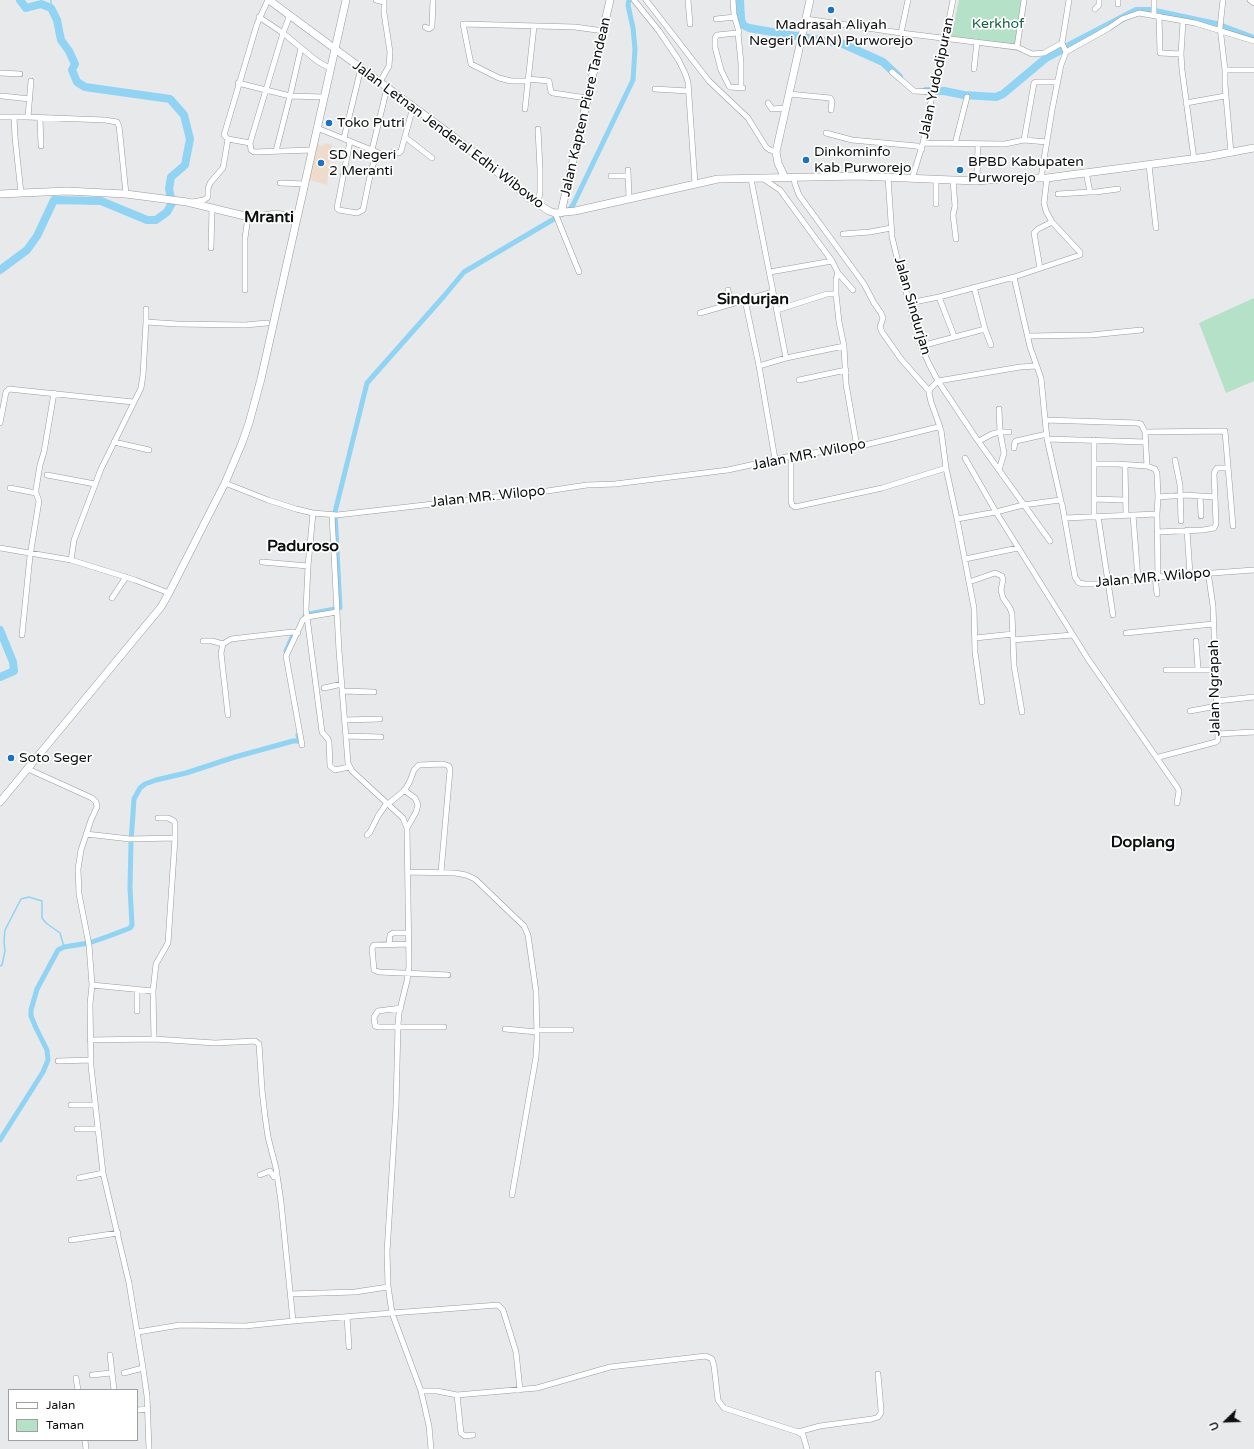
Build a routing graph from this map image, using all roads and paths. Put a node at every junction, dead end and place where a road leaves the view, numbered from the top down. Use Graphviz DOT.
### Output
graph roads {
  1 [pos="268,0"];
  2 [pos="346,0"];
  3 [pos="376,0"];
  4 [pos="433,0"];
  5 [pos="610,0"];
  6 [pos="646,0"];
  7 [pos="688,0"];
  8 [pos="733,0"];
  9 [pos="810,0"];
  10 [pos="908,0"];
  11 [pos="953,0"];
  12 [pos="1024,0"];
  13 [pos="1069,0"];
  14 [pos="1099,0"];
  15 [pos="1154,0"];
  16 [pos="1223,0"];
  17 [pos="1250,0"];
  18 [pos="384,1"];
  19 [pos="636,2"];
  20 [pos="1254,3"];
  21 [pos="1096,9"];
  22 [pos="1155,14"];
  23 [pos="290,15"];
  24 [pos="259,17"];
  25 [pos="735,17"];
  26 [pos="716,19"];
  27 [pos="806,19"];
  28 [pos="1183,21"];
  29 [pos="690,24"];
  30 [pos="534,26"];
  31 [pos="1220,26"];
  32 [pos="425,27"];
  33 [pos="604,31"];
  34 [pos="283,33"];
  35 [pos="738,33"];
  36 [pos="901,33"];
  37 [pos="945,39"];
  38 [pos="1254,41"];
  39 [pos="977,42"];
  40 [pos="1017,47"];
  41 [pos="300,48"];
  42 [pos="1064,48"];
  43 [pos="335,49"];
  44 [pos="1181,54"];
  45 [pos="361,68"];
  46 [pos="331,69"];
  47 [pos="974,70"];
  48 [pos="1226,70"];
  49 [pos="1254,70"];
  50 [pos="892,72"];
  51 [pos="0,73"];
  52 [pos="20,74"];
  53 [pos="528,80"];
  54 [pos="31,81"];
  55 [pos="380,82"];
  56 [pos="1058,82"];
  57 [pos="238,83"];
  58 [pos="387,88"];
  59 [pos="655,88"];
  60 [pos="266,89"];
  61 [pos="688,91"];
  62 [pos="934,91"];
  63 [pos="789,94"];
  64 [pos="2,96"];
  65 [pos="290,96"];
  66 [pos="1226,96"];
  67 [pos="324,97"];
  68 [pos="967,97"];
  69 [pos="587,98"];
  70 [pos="30,99"];
  71 [pos="768,103"];
  72 [pos="1186,103"];
  73 [pos="413,107"];
  74 [pos="786,108"];
  75 [pos="525,109"];
  76 [pos="831,110"];
  77 [pos="0,117"];
  78 [pos="14,117"];
  79 [pos="28,117"];
  80 [pos="40,118"];
  81 [pos="317,128"];
  82 [pos="538,129"];
  83 [pos="826,133"];
  84 [pos="405,137"];
  85 [pos="344,138"];
  86 [pos="228,139"];
  87 [pos="1024,140"];
  88 [pos="350,141"];
  89 [pos="1047,142"];
  90 [pos="250,143"];
  91 [pos="923,143"];
  92 [pos="955,144"];
  93 [pos="978,144"];
  94 [pos="41,146"];
  95 [pos="1254,148"];
  96 [pos="922,149"];
  97 [pos="312,150"];
  98 [pos="276,151"];
  99 [pos="375,151"];
  100 [pos="776,152"];
  101 [pos="1231,153"];
  102 [pos="432,158"];
  103 [pos="1194,159"];
  104 [pos="1149,164"];
  105 [pos="1086,172"];
  106 [pos="611,176"];
  107 [pos="888,177"];
  108 [pos="762,178"];
  109 [pos="784,178"];
  110 [pos="794,178"];
  111 [pos="1044,178"];
  112 [pos="751,179"];
  113 [pos="912,179"];
  114 [pos="936,180"];
  115 [pos="953,180"];
  116 [pos="977,181"];
  117 [pos="280,184"];
  118 [pos="305,184"];
  119 [pos="695,184"];
  120 [pos="1118,189"];
  121 [pos="1090,192"];
  122 [pos="21,193"];
  123 [pos="0,194"];
  124 [pos="126,194"];
  125 [pos="1058,194"];
  126 [pos="629,199"];
  127 [pos="187,202"];
  128 [pos="538,204"];
  129 [pos="936,204"];
  130 [pos="212,208"];
  131 [pos="560,215"];
  132 [pos="248,217"];
  133 [pos="297,218"];
  134 [pos="1052,222"];
  135 [pos="892,228"];
  136 [pos="1156,228"];
  137 [pos="843,234"];
  138 [pos="956,238"];
  139 [pos="211,248"];
  140 [pos="832,262"];
  141 [pos="1040,268"];
  142 [pos="579,272"];
  143 [pos="770,272"];
  144 [pos="838,273"];
  145 [pos="1014,277"];
  146 [pos="974,288"];
  147 [pos="245,290"];
  148 [pos="728,290"];
  149 [pos="853,290"];
  150 [pos="773,292"];
  151 [pos="836,294"];
  152 [pos="939,297"];
  153 [pos="744,300"];
  154 [pos="909,303"];
  155 [pos="731,304"];
  156 [pos="146,309"];
  157 [pos="777,310"];
  158 [pos="700,313"];
  159 [pos="146,322"];
  160 [pos="267,323"];
  161 [pos="985,329"];
  162 [pos="1141,330"];
  163 [pos="954,336"];
  164 [pos="1028,336"];
  165 [pos="991,345"];
  166 [pos="844,346"];
  167 [pos="921,346"];
  168 [pos="786,358"];
  169 [pos="759,366"];
  170 [pos="1036,366"];
  171 [pos="846,370"];
  172 [pos="799,380"];
  173 [pos="938,381"];
  174 [pos="929,391"];
  175 [pos="54,393"];
  176 [pos="133,402"];
  177 [pos="999,409"];
  178 [pos="1045,420"];
  179 [pos="0,423"];
  180 [pos="940,427"];
  181 [pos="1000,432"];
  182 [pos="1009,432"];
  183 [pos="1145,432"];
  184 [pos="1047,436"];
  185 [pos="1094,440"];
  186 [pos="979,441"];
  187 [pos="114,442"];
  188 [pos="1146,442"];
  189 [pos="857,447"];
  190 [pos="1014,448"];
  191 [pos="149,450"];
  192 [pos="790,456"];
  193 [pos="965,458"];
  194 [pos="775,459"];
  195 [pos="1175,460"];
  196 [pos="1094,464"];
  197 [pos="1125,465"];
  198 [pos="1147,466"];
  199 [pos="946,468"];
  200 [pos="1228,468"];
  201 [pos="999,470"];
  202 [pos="47,475"];
  203 [pos="225,483"];
  204 [pos="96,484"];
  205 [pos="10,488"];
  206 [pos="36,493"];
  207 [pos="1181,496"];
  208 [pos="1200,496"];
  209 [pos="1158,497"];
  210 [pos="1215,497"];
  211 [pos="1094,499"];
  212 [pos="1125,500"];
  213 [pos="1061,501"];
  214 [pos="1023,505"];
  215 [pos="996,512"];
  216 [pos="313,513"];
  217 [pos="1157,514"];
  218 [pos="334,515"];
  219 [pos="1126,515"];
  220 [pos="1133,515"];
  221 [pos="1096,516"];
  222 [pos="1201,516"];
  223 [pos="1065,518"];
  224 [pos="956,519"];
  225 [pos="1181,521"];
  226 [pos="1233,526"];
  227 [pos="1187,530"];
  228 [pos="1157,532"];
  229 [pos="1050,541"];
  230 [pos="0,548"];
  231 [pos="1018,548"];
  232 [pos="30,553"];
  233 [pos="965,559"];
  234 [pos="71,560"];
  235 [pos="262,562"];
  236 [pos="308,566"];
  237 [pos="1254,570"];
  238 [pos="1208,572"];
  239 [pos="1190,574"];
  240 [pos="126,577"];
  241 [pos="1156,577"];
  242 [pos="1138,579"];
  243 [pos="969,582"];
  244 [pos="1108,584"];
  245 [pos="169,593"];
  246 [pos="1157,594"];
  247 [pos="112,598"];
  248 [pos="337,610"];
  249 [pos="306,615"];
  250 [pos="1113,615"];
  251 [pos="1213,624"];
  252 [pos="295,632"];
  253 [pos="1126,633"];
  254 [pos="1013,634"];
  255 [pos="22,635"];
  256 [pos="1072,635"];
  257 [pos="975,638"];
  258 [pos="1013,640"];
  259 [pos="1196,640"];
  260 [pos="203,641"];
  261 [pos="223,644"];
  262 [pos="1198,669"];
  263 [pos="1166,670"];
  264 [pos="1215,670"];
  265 [pos="342,684"];
  266 [pos="324,688"];
  267 [pos="342,691"];
  268 [pos="374,692"];
  269 [pos="1254,697"];
  270 [pos="982,702"];
  271 [pos="1217,704"];
  272 [pos="1190,711"];
  273 [pos="1022,712"];
  274 [pos="228,715"];
  275 [pos="380,719"];
  276 [pos="345,720"];
  277 [pos="1254,732"];
  278 [pos="1218,734"];
  279 [pos="346,736"];
  280 [pos="381,737"];
  281 [pos="302,745"];
  282 [pos="1158,759"];
  283 [pos="349,768"];
  284 [pos="28,769"];
  285 [pos="404,790"];
  286 [pos="0,802"];
  287 [pos="388,803"];
  288 [pos="1177,803"];
  289 [pos="158,818"];
  290 [pos="407,828"];
  291 [pos="86,834"];
  292 [pos="367,834"];
  293 [pos="175,838"];
  294 [pos="408,872"];
  295 [pos="441,872"];
  296 [pos="409,933"];
  297 [pos="389,944"];
  298 [pos="409,944"];
  299 [pos="408,972"];
  300 [pos="448,975"];
  301 [pos="92,985"];
  302 [pos="137,990"];
  303 [pos="153,991"];
  304 [pos="401,1008"];
  305 [pos="137,1012"];
  306 [pos="398,1027"];
  307 [pos="444,1027"];
  308 [pos="505,1029"];
  309 [pos="571,1030"];
  310 [pos="537,1031"];
  311 [pos="154,1039"];
  312 [pos="90,1040"];
  313 [pos="91,1060"];
  314 [pos="58,1061"];
  315 [pos="71,1105"];
  316 [pos="95,1105"];
  317 [pos="98,1128"];
  318 [pos="77,1129"];
  319 [pos="103,1173"];
  320 [pos="260,1175"];
  321 [pos="277,1177"];
  322 [pos="79,1178"];
  323 [pos="512,1195"];
  324 [pos="118,1233"];
  325 [pos="71,1240"];
  326 [pos="388,1287"];
  327 [pos="290,1294"];
  328 [pos="392,1313"];
  329 [pos="347,1317"];
  330 [pos="293,1321"];
  331 [pos="138,1332"];
  332 [pos="348,1347"];
  333 [pos="110,1355"];
  334 [pos="143,1368"];
  335 [pos="124,1373"];
  336 [pos="111,1374"];
  337 [pos="878,1374"];
  338 [pos="92,1375"];
  339 [pos="76,1378"];
  340 [pos="78,1389"];
  341 [pos="114,1389"];
  342 [pos="520,1390"];
  343 [pos="421,1391"];
  344 [pos="457,1395"];
  345 [pos="148,1409"];
  346 [pos="138,1410"];
  347 [pos="798,1432"];
  348 [pos="473,1435"];
  349 [pos="149,1449"];
  350 [pos="431,1449"];
  351 [pos="807,1449"];
  1 -- 23 [label="street, Jalan Letnan Jenderal Edhi Wibowo"];
  1 -- 24 [label="street"];
  2 -- 43 [label="street"];
  3 -- 18 [label="street"];
  4 -- 32 [label="street"];
  5 -- 33 [label="street, Jalan Kapten Piere Tandean"];
  6 -- 100 [label="street"];
  7 -- 29 [label="street"];
  8 -- 25 [label="street"];
  9 -- 27 [label="street"];
  10 -- 36 [label="street"];
  11 -- 37 [label="street, Jalan Yudodipuran"];
  12 -- 40 [label="street"];
  13 -- 42 [label="street"];
  14 -- 21 [label="street"];
  15 -- 22 [label="street"];
  16 -- 31 [label="street"];
  17 -- 20 [label="street"];
  18 -- 55 [label="street"];
  19 -- 61 [label="street"];
  22 -- 28 [label="street"];
  22 -- 42 [label="street"];
  22 -- 44 [label="street"];
  23 -- 34 [label="street"];
  23 -- 43 [label="street, Jalan Letnan Jenderal Edhi Wibowo"];
  24 -- 34 [label="street"];
  24 -- 57 [label="street"];
  25 -- 26 [label="street"];
  25 -- 35 [label="street"];
  27 -- 36 [label="street"];
  27 -- 63 [label="street"];
  28 -- 31 [label="street"];
  28 -- 44 [label="street"];
  30 -- 33 [label="street"];
  30 -- 53 [label="street"];
  30 -- 53 [label="street"];
  31 -- 38 [label="street"];
  31 -- 48 [label="street"];
  33 -- 69 [label="street, Jalan Kapten Piere Tandean"];
  34 -- 41 [label="street"];
  34 -- 60 [label="street"];
  35 -- 35 [label="street"];
  36 -- 37 [label="street"];
  37 -- 39 [label="street"];
  37 -- 62 [label="street, Jalan Yudodipuran"];
  39 -- 40 [label="street"];
  39 -- 47 [label="street"];
  40 -- 42 [label="street"];
  41 -- 46 [label="street"];
  41 -- 65 [label="street"];
  42 -- 56 [label="street"];
  43 -- 45 [label="street, Jalan Letnan Jenderal Edhi Wibowo"];
  43 -- 46 [label="street"];
  44 -- 72 [label="street"];
  45 -- 55 [label="street, Jalan Letnan Jenderal Edhi Wibowo"];
  45 -- 85 [label="street"];
  46 -- 67 [label="street"];
  48 -- 49 [label="street"];
  48 -- 66 [label="street"];
  50 -- 62 [label="street"];
  51 -- 52 [label="street"];
  53 -- 69 [label="street"];
  53 -- 75 [label="street"];
  54 -- 70 [label="street"];
  55 -- 58 [label="street, Jalan Letnan Jenderal Edhi Wibowo"];
  56 -- 87 [label="street"];
  56 -- 89 [label="street"];
  57 -- 60 [label="street"];
  57 -- 86 [label="street"];
  58 -- 73 [label="street, Jalan Letnan Jenderal Edhi Wibowo"];
  58 -- 99 [label="street"];
  59 -- 61 [label="street"];
  60 -- 65 [label="street"];
  60 -- 90 [label="street"];
  61 -- 119 [label="street"];
  62 -- 91 [label="street, Jalan Yudodipuran"];
  63 -- 74 [label="street"];
  63 -- 76 [label="street"];
  64 -- 70 [label="street"];
  65 -- 67 [label="street"];
  65 -- 98 [label="street"];
  66 -- 72 [label="street"];
  66 -- 101 [label="street"];
  67 -- 81 [label="street"];
  68 -- 92 [label="street"];
  69 -- 131 [label="street, Jalan Kapten Piere Tandean"];
  70 -- 79 [label="street"];
  71 -- 74 [label="street"];
  72 -- 103 [label="street"];
  73 -- 84 [label="street"];
  73 -- 128 [label="street, Jalan Letnan Jenderal Edhi Wibowo"];
  74 -- 100 [label="street"];
  77 -- 78 [label="street"];
  78 -- 79 [label="street"];
  78 -- 122 [label="street"];
  79 -- 80 [label="street"];
  80 -- 94 [label="street"];
  80 -- 124 [label="street"];
  81 -- 85 [label="street"];
  81 -- 97 [label="street"];
  82 -- 128 [label="street"];
  83 -- 96 [label="street"];
  84 -- 99 [label="street"];
  84 -- 102 [label="street"];
  85 -- 88 [label="street"];
  86 -- 90 [label="street"];
  86 -- 127 [label="street"];
  87 -- 89 [label="street"];
  87 -- 93 [label="street"];
  88 -- 99 [label="street"];
  88 -- 99 [label="street"];
  89 -- 111 [label="street"];
  90 -- 98 [label="street"];
  91 -- 92 [label="street"];
  91 -- 96 [label="street, Jalan Yudodipuran"];
  92 -- 93 [label="street"];
  93 -- 116 [label="street"];
  95 -- 101 [label="street"];
  96 -- 113 [label="street, Jalan Yudodipuran"];
  97 -- 98 [label="street"];
  97 -- 118 [label="street"];
  100 -- 109 [label="street"];
  101 -- 103 [label="street"];
  103 -- 104 [label="street"];
  104 -- 105 [label="street"];
  104 -- 136 [label="street"];
  105 -- 111 [label="street"];
  105 -- 121 [label="street"];
  106 -- 126 [label="street"];
  107 -- 110 [label="street"];
  107 -- 113 [label="street"];
  107 -- 135 [label="street, Jalan Sindurjan"];
  108 -- 109 [label="street"];
  108 -- 112 [label="street"];
  108 -- 140 [label="street"];
  109 -- 110 [label="street"];
  110 -- 174 [label="street"];
  111 -- 116 [label="street"];
  111 -- 134 [label="street"];
  112 -- 119 [label="street"];
  112 -- 143 [label="street"];
  113 -- 114 [label="street"];
  114 -- 115 [label="street"];
  114 -- 129 [label="street"];
  115 -- 116 [label="street"];
  115 -- 138 [label="street"];
  117 -- 118 [label="street"];
  118 -- 133 [label="street"];
  119 -- 126 [label="street"];
  120 -- 121 [label="street"];
  121 -- 125 [label="street"];
  122 -- 123 [label="street"];
  122 -- 124 [label="street"];
  124 -- 127 [label="street"];
  126 -- 131 [label="street"];
  127 -- 130 [label="street"];
  128 -- 131 [label="street, Jalan Letnan Jenderal Edhi Wibowo"];
  130 -- 132 [label="street"];
  130 -- 139 [label="street"];
  131 -- 142 [label="street"];
  132 -- 133 [label="street"];
  132 -- 147 [label="street"];
  133 -- 203 [label="street"];
  134 -- 141 [label="street"];
  134 -- 141 [label="street"];
  135 -- 137 [label="street"];
  135 -- 154 [label="street, Jalan Sindurjan"];
  140 -- 143 [label="street"];
  140 -- 144 [label="street"];
  141 -- 145 [label="street"];
  143 -- 150 [label="street"];
  144 -- 149 [label="street"];
  144 -- 151 [label="street"];
  145 -- 146 [label="street"];
  145 -- 164 [label="street, Jalan MR. Wilopo"];
  146 -- 152 [label="street"];
  146 -- 161 [label="street"];
  148 -- 155 [label="street"];
  150 -- 153 [label="street"];
  150 -- 157 [label="street"];
  151 -- 157 [label="street"];
  151 -- 166 [label="street"];
  152 -- 154 [label="street"];
  152 -- 163 [label="street"];
  153 -- 155 [label="street"];
  153 -- 169 [label="street"];
  154 -- 167 [label="street, Jalan Sindurjan"];
  155 -- 158 [label="street"];
  156 -- 159 [label="street"];
  157 -- 168 [label="street"];
  159 -- 160 [label="street"];
  159 -- 176 [label="street"];
  161 -- 163 [label="street"];
  161 -- 165 [label="street"];
  162 -- 164 [label="street"];
  163 -- 167 [label="street"];
  164 -- 170 [label="street, Jalan MR. Wilopo"];
  166 -- 168 [label="street"];
  166 -- 171 [label="street"];
  167 -- 173 [label="street, Jalan Sindurjan"];
  168 -- 169 [label="street"];
  169 -- 194 [label="street"];
  170 -- 173 [label="street"];
  170 -- 178 [label="street, Jalan MR. Wilopo"];
  171 -- 172 [label="street"];
  171 -- 189 [label="street"];
  173 -- 174 [label="street"];
  173 -- 186 [label="street, Jalan Sindurjan"];
  174 -- 180 [label="street"];
  175 -- 176 [label="street"];
  175 -- 179 [label="street"];
  175 -- 206 [label="street"];
  176 -- 187 [label="street"];
  177 -- 181 [label="street"];
  178 -- 183 [label="street"];
  178 -- 184 [label="street, Jalan MR. Wilopo"];
  180 -- 189 [label="street, Jalan MR. Wilopo"];
  180 -- 199 [label="street"];
  181 -- 182 [label="street"];
  181 -- 186 [label="street"];
  181 -- 201 [label="street"];
  183 -- 188 [label="street"];
  183 -- 200 [label="street"];
  184 -- 185 [label="street"];
  184 -- 190 [label="street"];
  184 -- 213 [label="street, Jalan MR. Wilopo"];
  185 -- 188 [label="street"];
  185 -- 196 [label="street"];
  186 -- 201 [label="street, Jalan Sindurjan"];
  187 -- 191 [label="street"];
  187 -- 204 [label="street"];
  188 -- 198 [label="street"];
  189 -- 192 [label="street, Jalan MR. Wilopo"];
  192 -- 194 [label="street, Jalan MR. Wilopo"];
  192 -- 199 [label="street"];
  193 -- 215 [label="street"];
  194 -- 218 [label="street, Jalan MR. Wilopo"];
  195 -- 207 [label="street"];
  196 -- 197 [label="street"];
  196 -- 211 [label="street"];
  197 -- 198 [label="street"];
  197 -- 212 [label="street"];
  198 -- 209 [label="street"];
  199 -- 224 [label="street"];
  200 -- 210 [label="street"];
  200 -- 226 [label="street"];
  201 -- 214 [label="street, Jalan Sindurjan"];
  202 -- 204 [label="street"];
  203 -- 216 [label="street, Jalan MR. Wilopo"];
  203 -- 245 [label="street"];
  204 -- 234 [label="street"];
  205 -- 206 [label="street"];
  206 -- 232 [label="street"];
  207 -- 208 [label="street"];
  207 -- 209 [label="street"];
  207 -- 225 [label="street"];
  208 -- 210 [label="street"];
  208 -- 222 [label="street"];
  209 -- 217 [label="street"];
  210 -- 227 [label="street"];
  211 -- 212 [label="street"];
  211 -- 221 [label="street"];
  212 -- 219 [label="street"];
  213 -- 214 [label="street"];
  213 -- 223 [label="street, Jalan MR. Wilopo"];
  214 -- 215 [label="street"];
  214 -- 229 [label="street, Jalan Sindurjan"];
  215 -- 224 [label="street"];
  215 -- 231 [label="street"];
  216 -- 218 [label="street, Jalan MR. Wilopo"];
  216 -- 236 [label="street"];
  217 -- 220 [label="street"];
  217 -- 228 [label="street"];
  218 -- 248 [label="street"];
  219 -- 220 [label="street"];
  219 -- 221 [label="street"];
  220 -- 242 [label="street"];
  221 -- 223 [label="street"];
  221 -- 244 [label="street"];
  223 -- 244 [label="street, Jalan MR. Wilopo"];
  224 -- 233 [label="street"];
  227 -- 228 [label="street"];
  227 -- 239 [label="street"];
  228 -- 241 [label="street"];
  230 -- 232 [label="street"];
  231 -- 233 [label="street"];
  231 -- 256 [label="street"];
  232 -- 234 [label="street"];
  232 -- 255 [label="street"];
  233 -- 243 [label="street"];
  234 -- 240 [label="street"];
  235 -- 236 [label="street"];
  236 -- 249 [label="street"];
  237 -- 238 [label="street, Jalan MR. Wilopo"];
  238 -- 239 [label="street, Jalan MR. Wilopo"];
  238 -- 251 [label="street, Jalan Ngrapah"];
  239 -- 241 [label="street, Jalan MR. Wilopo"];
  240 -- 245 [label="street"];
  240 -- 247 [label="street"];
  241 -- 242 [label="street, Jalan MR. Wilopo"];
  241 -- 246 [label="street"];
  242 -- 244 [label="street, Jalan MR. Wilopo"];
  243 -- 254 [label="street"];
  243 -- 257 [label="street"];
  244 -- 250 [label="street"];
  245 -- 284 [label="street"];
  248 -- 249 [label="street"];
  248 -- 265 [label="street"];
  249 -- 252 [label="street"];
  249 -- 283 [label="street"];
  251 -- 253 [label="street"];
  251 -- 264 [label="street, Jalan Ngrapah"];
  252 -- 261 [label="street"];
  252 -- 281 [label="street"];
  254 -- 257 [label="street"];
  254 -- 258 [label="street"];
  256 -- 258 [label="street"];
  256 -- 282 [label="street"];
  257 -- 270 [label="street"];
  258 -- 273 [label="street"];
  259 -- 262 [label="street"];
  260 -- 261 [label="street"];
  261 -- 274 [label="street"];
  262 -- 263 [label="street"];
  262 -- 264 [label="street"];
  264 -- 271 [label="street, Jalan Ngrapah"];
  265 -- 266 [label="street"];
  265 -- 267 [label="street"];
  267 -- 268 [label="street"];
  267 -- 276 [label="street"];
  269 -- 271 [label="street"];
  271 -- 272 [label="street"];
  271 -- 278 [label="street, Jalan Ngrapah"];
  275 -- 276 [label="street"];
  276 -- 279 [label="street"];
  277 -- 278 [label="street"];
  278 -- 282 [label="street, Jalan Ngrapah"];
  279 -- 280 [label="street"];
  279 -- 283 [label="street"];
  282 -- 288 [label="street"];
  283 -- 287 [label="street"];
  284 -- 286 [label="street"];
  284 -- 291 [label="street"];
  285 -- 287 [label="street"];
  285 -- 290 [label="street"];
  285 -- 295 [label="street"];
  287 -- 290 [label="street"];
  287 -- 292 [label="street"];
  289 -- 293 [label="street"];
  290 -- 294 [label="street"];
  291 -- 293 [label="street"];
  291 -- 301 [label="street"];
  293 -- 303 [label="street"];
  294 -- 295 [label="street"];
  294 -- 296 [label="street"];
  295 -- 310 [label="street"];
  296 -- 297 [label="street"];
  296 -- 298 [label="street"];
  297 -- 298 [label="street"];
  297 -- 299 [label="street"];
  298 -- 299 [label="street"];
  299 -- 300 [label="street"];
  299 -- 304 [label="street"];
  301 -- 302 [label="street"];
  301 -- 312 [label="street"];
  302 -- 303 [label="street"];
  302 -- 305 [label="street"];
  303 -- 311 [label="street"];
  304 -- 306 [label="street"];
  304 -- 306 [label="street"];
  306 -- 307 [label="street"];
  306 -- 326 [label="street"];
  308 -- 310 [label="street"];
  309 -- 310 [label="street"];
  310 -- 323 [label="street"];
  311 -- 312 [label="street"];
  311 -- 321 [label="street"];
  312 -- 313 [label="street"];
  313 -- 314 [label="street"];
  313 -- 316 [label="street"];
  315 -- 316 [label="street"];
  316 -- 317 [label="street"];
  317 -- 318 [label="street"];
  317 -- 319 [label="street"];
  319 -- 322 [label="street"];
  319 -- 324 [label="street"];
  320 -- 321 [label="street"];
  321 -- 327 [label="street"];
  324 -- 325 [label="street"];
  324 -- 331 [label="street"];
  326 -- 327 [label="street"];
  326 -- 328 [label="street"];
  327 -- 330 [label="street"];
  328 -- 329 [label="street"];
  328 -- 342 [label="street"];
  328 -- 343 [label="street"];
  329 -- 330 [label="street"];
  329 -- 332 [label="street"];
  330 -- 331 [label="street"];
  331 -- 334 [label="street"];
  333 -- 336 [label="street"];
  334 -- 335 [label="street"];
  334 -- 345 [label="street"];
  336 -- 338 [label="street"];
  336 -- 341 [label="street"];
  337 -- 347 [label="street"];
  339 -- 340 [label="street"];
  342 -- 344 [label="street"];
  342 -- 347 [label="street"];
  343 -- 344 [label="street"];
  343 -- 350 [label="street"];
  344 -- 348 [label="street"];
  345 -- 346 [label="street"];
  345 -- 349 [label="street"];
  347 -- 351 [label="street"];
}
